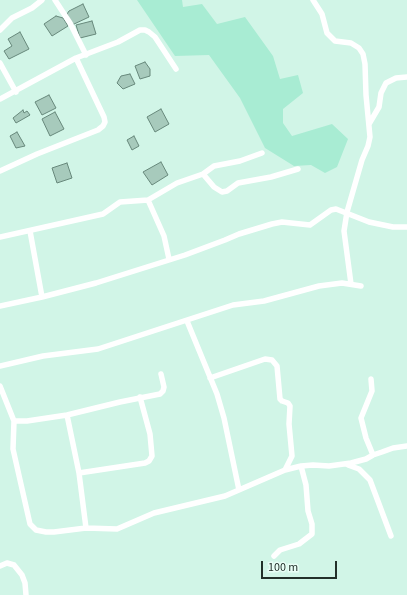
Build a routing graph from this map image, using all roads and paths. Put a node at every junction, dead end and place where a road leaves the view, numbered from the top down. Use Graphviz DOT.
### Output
graph roads {
  1 [pos="42,0"];
  2 [pos="55,0"];
  3 [pos="313,0"];
  4 [pos="0,30"];
  5 [pos="86,55"];
  6 [pos="76,58"];
  7 [pos="0,63"];
  8 [pos="176,69"];
  9 [pos="407,77"];
  10 [pos="16,92"];
  11 [pos="0,100"];
  12 [pos="368,124"];
  13 [pos="262,153"];
  14 [pos="298,169"];
  15 [pos="0,171"];
  16 [pos="203,174"];
  17 [pos="148,200"];
  18 [pos="346,212"];
  19 [pos="407,227"];
  20 [pos="30,231"];
  21 [pos="0,238"];
  22 [pos="170,259"];
  23 [pos="351,284"];
  24 [pos="361,286"];
  25 [pos="42,297"];
  26 [pos="0,306"];
  27 [pos="187,321"];
  28 [pos="0,366"];
  29 [pos="161,374"];
  30 [pos="210,378"];
  31 [pos="371,379"];
  32 [pos="0,386"];
  33 [pos="140,397"];
  34 [pos="67,415"];
  35 [pos="14,422"];
  36 [pos="407,446"];
  37 [pos="373,455"];
  38 [pos="346,464"];
  39 [pos="300,466"];
  40 [pos="285,470"];
  41 [pos="79,474"];
  42 [pos="238,490"];
  43 [pos="86,528"];
  44 [pos="391,536"];
  45 [pos="274,556"];
  46 [pos="0,566"];
  47 [pos="26,595"];
  1 -- 4 [label="street"];
  2 -- 5 [label="street"];
  3 -- 12 [label="street"];
  5 -- 6 [label="street"];
  5 -- 8 [label="street"];
  6 -- 10 [label="street"];
  6 -- 15 [label="street"];
  7 -- 10 [label="street"];
  9 -- 12 [label="street"];
  10 -- 11 [label="street"];
  12 -- 18 [label="street"];
  13 -- 16 [label="street"];
  14 -- 16 [label="street"];
  16 -- 17 [label="street"];
  17 -- 20 [label="street"];
  17 -- 22 [label="street"];
  18 -- 19 [label="street"];
  18 -- 22 [label="street"];
  18 -- 23 [label="street"];
  20 -- 21 [label="street"];
  20 -- 25 [label="street"];
  22 -- 25 [label="street"];
  23 -- 24 [label="street"];
  23 -- 27 [label="street"];
  25 -- 26 [label="street"];
  27 -- 28 [label="street"];
  27 -- 30 [label="street"];
  29 -- 33 [label="street"];
  30 -- 40 [label="street"];
  30 -- 42 [label="street"];
  31 -- 37 [label="street"];
  32 -- 35 [label="street"];
  33 -- 34 [label="street"];
  33 -- 41 [label="street"];
  34 -- 35 [label="street"];
  34 -- 41 [label="street"];
  35 -- 43 [label="street"];
  36 -- 37 [label="street"];
  37 -- 38 [label="street"];
  38 -- 39 [label="street"];
  38 -- 44 [label="street"];
  39 -- 40 [label="street"];
  39 -- 45 [label="street"];
  40 -- 42 [label="street"];
  41 -- 43 [label="street"];
  42 -- 43 [label="street"];
  46 -- 47 [label="street"];
}
